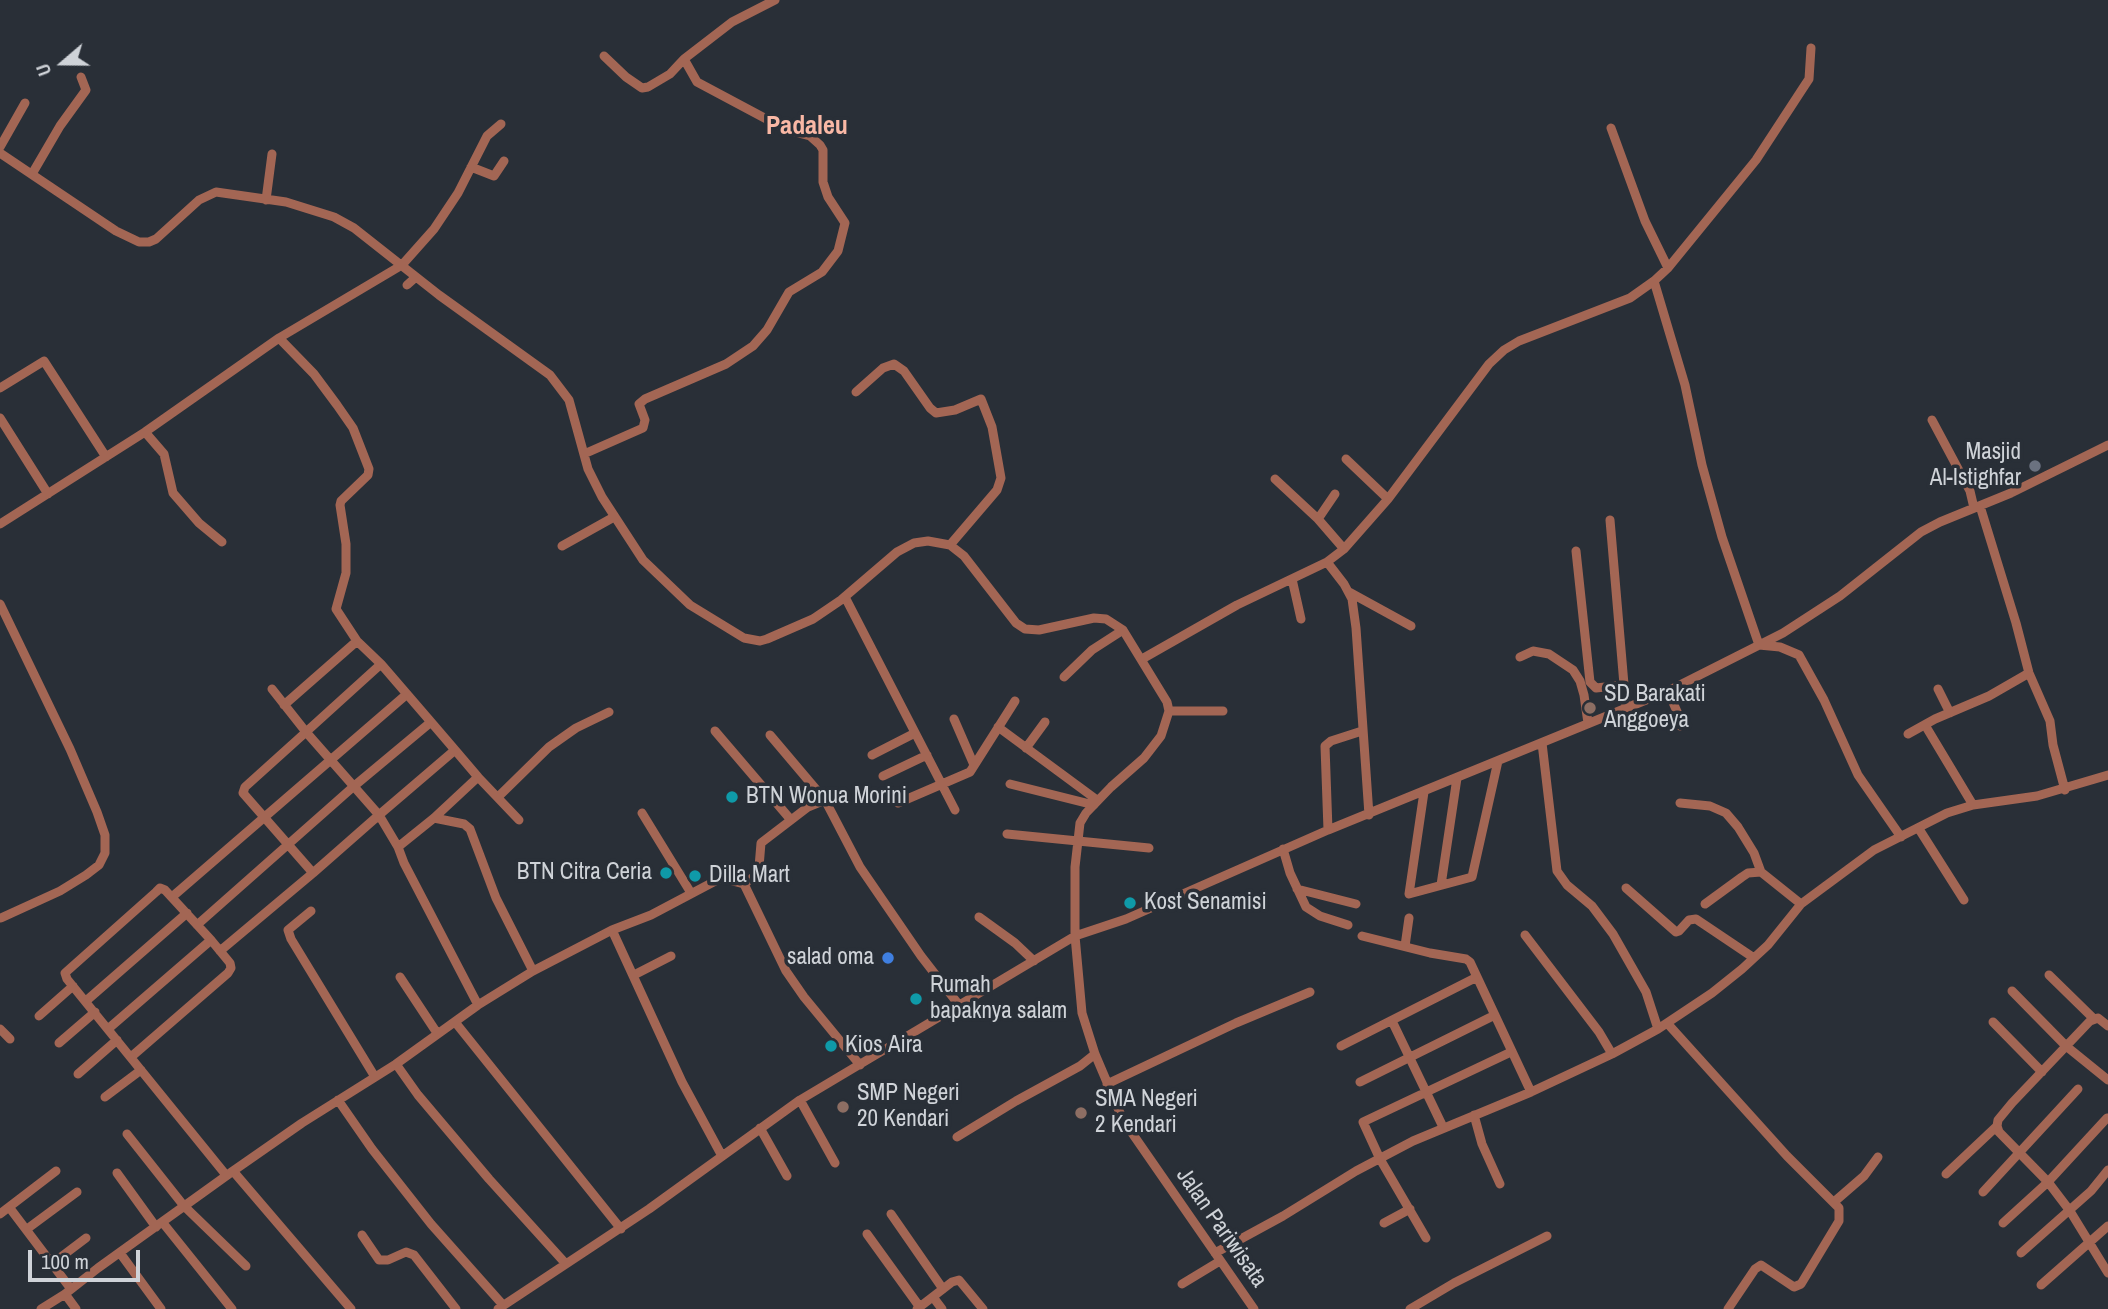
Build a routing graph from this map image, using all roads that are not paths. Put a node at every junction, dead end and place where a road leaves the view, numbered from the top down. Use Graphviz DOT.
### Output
graph roads {
  1 [pos="775,0"];
  2 [pos="1811,48"];
  3 [pos="604,56"];
  4 [pos="684,59"];
  5 [pos="81,77"];
  6 [pos="25,103"];
  7 [pos="500,124"];
  8 [pos="1611,128"];
  9 [pos="0,148"];
  10 [pos="272,154"];
  11 [pos="2,158"];
  12 [pos="504,161"];
  13 [pos="471,167"];
  14 [pos="33,174"];
  15 [pos="265,200"];
  16 [pos="402,265"];
  17 [pos="1668,268"];
  18 [pos="416,277"];
  19 [pos="1654,282"];
  20 [pos="407,285"];
  21 [pos="279,338"];
  22 [pos="0,388"];
  23 [pos="856,392"];
  24 [pos="0,418"];
  25 [pos="1931,420"];
  26 [pos="145,432"];
  27 [pos="2107,449"];
  28 [pos="584,454"];
  29 [pos="106,457"];
  30 [pos="1346,459"];
  31 [pos="1275,479"];
  32 [pos="48,494"];
  33 [pos="1335,494"];
  34 [pos="1388,499"];
  35 [pos="1977,507"];
  36 [pos="614,517"];
  37 [pos="1318,519"];
  38 [pos="1610,520"];
  39 [pos="0,524"];
  40 [pos="222,542"];
  41 [pos="950,545"];
  42 [pos="562,547"];
  43 [pos="1344,549"];
  44 [pos="1576,551"];
  45 [pos="1327,562"];
  46 [pos="1292,579"];
  47 [pos="1349,592"];
  48 [pos="845,597"];
  49 [pos="0,604"];
  50 [pos="1301,619"];
  51 [pos="1411,626"];
  52 [pos="1123,630"];
  53 [pos="358,641"];
  54 [pos="1759,645"];
  55 [pos="1520,657"];
  56 [pos="1142,659"];
  57 [pos="381,664"];
  58 [pos="2029,673"];
  59 [pos="1063,677"];
  60 [pos="1623,685"];
  61 [pos="272,689"];
  62 [pos="1938,689"];
  63 [pos="1668,691"];
  64 [pos="407,694"];
  65 [pos="1015,701"];
  66 [pos="284,705"];
  67 [pos="1626,708"];
  68 [pos="1169,711"];
  69 [pos="1223,711"];
  70 [pos="610,712"];
  71 [pos="1950,713"];
  72 [pos="954,719"];
  73 [pos="431,722"];
  74 [pos="1045,722"];
  75 [pos="1588,723"];
  76 [pos="1925,725"];
  77 [pos="1680,726"];
  78 [pos="998,727"];
  79 [pos="715,731"];
  80 [pos="1362,731"];
  81 [pos="306,732"];
  82 [pos="915,733"];
  83 [pos="1908,734"];
  84 [pos="770,736"];
  85 [pos="1542,744"];
  86 [pos="1027,748"];
  87 [pos="456,750"];
  88 [pos="872,755"];
  89 [pos="927,755"];
  90 [pos="330,760"];
  91 [pos="1498,761"];
  92 [pos="974,765"];
  93 [pos="2108,775"];
  94 [pos="883,776"];
  95 [pos="478,777"];
  96 [pos="1457,778"];
  97 [pos="941,783"];
  98 [pos="1010,784"];
  99 [pos="353,787"];
  100 [pos="2065,790"];
  101 [pos="1424,792"];
  102 [pos="498,797"];
  103 [pos="825,800"];
  104 [pos="1096,802"];
  105 [pos="898,803"];
  106 [pos="1680,803"];
  107 [pos="1973,805"];
  108 [pos="955,810"];
  109 [pos="642,813"];
  110 [pos="1369,815"];
  111 [pos="264,816"];
  112 [pos="379,816"];
  113 [pos="434,818"];
  114 [pos="519,820"];
  115 [pos="791,820"];
  116 [pos="1920,829"];
  117 [pos="1328,830"];
  118 [pos="1007,834"];
  119 [pos="1902,838"];
  120 [pos="1077,839"];
  121 [pos="289,843"];
  122 [pos="398,847"];
  123 [pos="1149,848"];
  124 [pos="1283,849"];
  125 [pos="1762,872"];
  126 [pos="313,873"];
  127 [pos="744,884"];
  128 [pos="1441,885"];
  129 [pos="1626,888"];
  130 [pos="1297,889"];
  131 [pos="691,893"];
  132 [pos="172,897"];
  133 [pos="1964,900"];
  134 [pos="1356,904"];
  135 [pos="1705,904"];
  136 [pos="1801,904"];
  137 [pos="311,911"];
  138 [pos="187,913"];
  139 [pos="979,917"];
  140 [pos="1,918"];
  141 [pos="1409,918"];
  142 [pos="197,925"];
  143 [pos="1348,925"];
  144 [pos="612,930"];
  145 [pos="1525,935"];
  146 [pos="1075,936"];
  147 [pos="1362,936"];
  148 [pos="211,940"];
  149 [pos="1405,946"];
  150 [pos="220,951"];
  151 [pos="671,956"];
  152 [pos="1754,958"];
  153 [pos="1034,961"];
  154 [pos="533,971"];
  155 [pos="634,975"];
  156 [pos="2049,975"];
  157 [pos="400,977"];
  158 [pos="1477,977"];
  159 [pos="73,986"];
  160 [pos="2012,991"];
  161 [pos="1310,992"];
  162 [pos="86,1001"];
  163 [pos="478,1005"];
  164 [pos="959,1005"];
  165 [pos="95,1012"];
  166 [pos="1495,1015"];
  167 [pos="39,1016"];
  168 [pos="2094,1019"];
  169 [pos="1392,1021"];
  170 [pos="455,1022"];
  171 [pos="1993,1022"];
  172 [pos="1667,1023"];
  173 [pos="2108,1026"];
  174 [pos="1658,1028"];
  175 [pos="0,1029"];
  176 [pos="108,1029"];
  177 [pos="438,1033"];
  178 [pos="10,1039"];
  179 [pos="117,1041"];
  180 [pos="59,1043"];
  181 [pos="1341,1045"];
  182 [pos="2066,1046"];
  183 [pos="1511,1052"];
  184 [pos="1095,1054"];
  185 [pos="1612,1054"];
  186 [pos="131,1057"];
  187 [pos="1409,1057"];
  188 [pos="396,1064"];
  189 [pos="860,1065"];
  190 [pos="141,1070"];
  191 [pos="2042,1072"];
  192 [pos="78,1074"];
  193 [pos="375,1077"];
  194 [pos="2108,1080"];
  195 [pos="1360,1082"];
  196 [pos="1107,1084"];
  197 [pos="2078,1089"];
  198 [pos="1426,1091"];
  199 [pos="1531,1092"];
  200 [pos="105,1097"];
  201 [pos="338,1100"];
  202 [pos="800,1100"];
  203 [pos="1474,1115"];
  204 [pos="2107,1118"];
  205 [pos="1997,1126"];
  206 [pos="1443,1127"];
  207 [pos="760,1128"];
  208 [pos="127,1134"];
  209 [pos="957,1137"];
  210 [pos="2020,1152"];
  211 [pos="722,1156"];
  212 [pos="1878,1157"];
  213 [pos="1380,1159"];
  214 [pos="835,1163"];
  215 [pos="2108,1170"];
  216 [pos="56,1171"];
  217 [pos="117,1173"];
  218 [pos="229,1173"];
  219 [pos="1946,1174"];
  220 [pos="787,1176"];
  221 [pos="2048,1182"];
  222 [pos="1500,1184"];
  223 [pos="77,1192"];
  224 [pos="1983,1192"];
  225 [pos="1834,1202"];
  226 [pos="184,1206"];
  227 [pos="9,1207"];
  228 [pos="1409,1209"];
  229 [pos="2070,1211"];
  230 [pos="0,1214"];
  231 [pos="891,1214"];
  232 [pos="1384,1223"];
  233 [pos="2003,1223"];
  234 [pos="160,1225"];
  235 [pos="2108,1226"];
  236 [pos="27,1229"];
  237 [pos="621,1229"];
  238 [pos="867,1234"];
  239 [pos="362,1235"];
  240 [pos="1547,1237"];
  241 [pos="86,1238"];
  242 [pos="1426,1238"];
  243 [pos="2090,1243"];
  244 [pos="120,1253"];
  245 [pos="2021,1253"];
  246 [pos="1217,1257"];
  247 [pos="53,1264"];
  248 [pos="566,1264"];
  249 [pos="246,1266"];
  250 [pos="2108,1273"];
  251 [pos="1182,1284"];
  252 [pos="2041,1285"];
  253 [pos="943,1289"];
  254 [pos="68,1292"];
  255 [pos="933,1297"];
  256 [pos="501,1307"];
  257 [pos="918,1308"];
  258 [pos="41,1309"];
  259 [pos="76,1309"];
  260 [pos="160,1309"];
  261 [pos="232,1309"];
  262 [pos="351,1309"];
  263 [pos="456,1309"];
  264 [pos="942,1309"];
  265 [pos="984,1309"];
  266 [pos="1254,1309"];
  267 [pos="1410,1309"];
  268 [pos="1728,1309"];
  1 -- 4 [label="street"];
  2 -- 17 [label="street"];
  3 -- 4 [label="street"];
  4 -- 28 [label="street"];
  5 -- 14 [label="street"];
  6 -- 9 [label="street"];
  7 -- 13 [label="street"];
  8 -- 17 [label="street"];
  10 -- 15 [label="street"];
  11 -- 14 [label="street"];
  12 -- 13 [label="street"];
  13 -- 16 [label="street"];
  14 -- 15 [label="street"];
  15 -- 16 [label="street"];
  16 -- 18 [label="street"];
  16 -- 21 [label="street"];
  17 -- 19 [label="street"];
  18 -- 20 [label="street"];
  18 -- 28 [label="street"];
  19 -- 34 [label="street"];
  19 -- 54 [label="street"];
  21 -- 26 [label="street"];
  21 -- 53 [label="street"];
  22 -- 29 [label="street"];
  23 -- 41 [label="street"];
  24 -- 32 [label="street"];
  25 -- 35 [label="street"];
  26 -- 29 [label="street"];
  26 -- 40 [label="street"];
  27 -- 35 [label="street"];
  28 -- 36 [label="street"];
  29 -- 32 [label="street"];
  30 -- 34 [label="street"];
  31 -- 37 [label="street"];
  32 -- 39 [label="street"];
  33 -- 37 [label="street"];
  34 -- 43 [label="street"];
  35 -- 54 [label="street"];
  35 -- 58 [label="street"];
  36 -- 42 [label="street"];
  36 -- 48 [label="street"];
  37 -- 43 [label="street"];
  38 -- 60 [label="street"];
  41 -- 48 [label="street"];
  41 -- 52 [label="street"];
  43 -- 45 [label="street"];
  44 -- 60 [label="street"];
  45 -- 46 [label="street"];
  45 -- 47 [label="street"];
  46 -- 50 [label="street"];
  46 -- 56 [label="street"];
  47 -- 51 [label="street"];
  47 -- 80 [label="street"];
  48 -- 82 [label="street"];
  49 -- 140 [label="street"];
  52 -- 56 [label="street"];
  52 -- 59 [label="street"];
  53 -- 57 [label="street"];
  53 -- 66 [label="street"];
  54 -- 63 [label="street"];
  54 -- 119 [label="street"];
  55 -- 75 [label="street"];
  56 -- 68 [label="street"];
  57 -- 64 [label="street"];
  57 -- 81 [label="street"];
  58 -- 71 [label="street"];
  58 -- 100 [label="street"];
  60 -- 67 [label="street"];
  61 -- 66 [label="street"];
  62 -- 71 [label="street"];
  63 -- 67 [label="street"];
  63 -- 77 [label="street"];
  64 -- 73 [label="street"];
  64 -- 90 [label="street"];
  65 -- 78 [label="street"];
  66 -- 81 [label="street"];
  67 -- 75 [label="street"];
  68 -- 69 [label="street"];
  68 -- 104 [label="street"];
  70 -- 102 [label="street"];
  71 -- 76 [label="street"];
  72 -- 92 [label="street"];
  73 -- 87 [label="street"];
  73 -- 99 [label="street"];
  74 -- 86 [label="street"];
  75 -- 85 [label="street"];
  76 -- 83 [label="street"];
  76 -- 107 [label="street"];
  78 -- 86 [label="street"];
  78 -- 92 [label="street"];
  79 -- 115 [label="street"];
  80 -- 110 [label="street"];
  80 -- 117 [label="street"];
  81 -- 90 [label="street"];
  81 -- 111 [label="street"];
  82 -- 88 [label="street"];
  82 -- 89 [label="street"];
  84 -- 103 [label="street"];
  85 -- 91 [label="street"];
  85 -- 174 [label="street"];
  86 -- 104 [label="street"];
  87 -- 95 [label="street"];
  87 -- 112 [label="street"];
  89 -- 94 [label="street"];
  89 -- 97 [label="street"];
  90 -- 99 [label="street"];
  90 -- 111 [label="street"];
  91 -- 96 [label="street"];
  91 -- 128 [label="street"];
  92 -- 97 [label="street"];
  93 -- 100 [label="street"];
  95 -- 102 [label="street"];
  95 -- 113 [label="street"];
  96 -- 101 [label="street"];
  96 -- 128 [label="street"];
  97 -- 105 [label="street"];
  97 -- 108 [label="street"];
  98 -- 104 [label="street"];
  99 -- 112 [label="street"];
  99 -- 121 [label="street"];
  100 -- 107 [label="street"];
  101 -- 110 [label="street"];
  101 -- 128 [label="street"];
  102 -- 114 [label="street"];
  103 -- 115 [label="street"];
  103 -- 164 [label="street"];
  104 -- 120 [label="street"];
  106 -- 125 [label="street"];
  107 -- 116 [label="street"];
  109 -- 131 [label="street"];
  110 -- 117 [label="street"];
  111 -- 121 [label="street"];
  111 -- 132 [label="street"];
  112 -- 122 [label="street"];
  112 -- 126 [label="street"];
  113 -- 122 [label="street"];
  113 -- 154 [label="street"];
  115 -- 127 [label="street"];
  116 -- 119 [label="street"];
  116 -- 133 [label="street"];
  117 -- 124 [label="street"];
  118 -- 120 [label="street"];
  119 -- 136 [label="street"];
  120 -- 123 [label="street"];
  120 -- 146 [label="street, Jalan Pariwisata"];
  121 -- 126 [label="street"];
  121 -- 142 [label="street"];
  122 -- 163 [label="street"];
  124 -- 130 [label="street"];
  124 -- 146 [label="street"];
  125 -- 135 [label="street"];
  125 -- 136 [label="street"];
  126 -- 150 [label="street"];
  127 -- 131 [label="street"];
  127 -- 189 [label="street"];
  129 -- 152 [label="street"];
  130 -- 134 [label="street"];
  130 -- 143 [label="street"];
  131 -- 144 [label="street"];
  132 -- 138 [label="street"];
  132 -- 159 [label="street"];
  136 -- 152 [label="street"];
  137 -- 193 [label="street"];
  138 -- 142 [label="street"];
  138 -- 162 [label="street"];
  139 -- 153 [label="street"];
  141 -- 149 [label="street"];
  142 -- 148 [label="street"];
  144 -- 154 [label="street"];
  144 -- 155 [label="street"];
  145 -- 185 [label="street"];
  146 -- 153 [label="street"];
  146 -- 184 [label="street, Jalan Pariwisata"];
  147 -- 149 [label="street"];
  148 -- 150 [label="street"];
  148 -- 176 [label="street"];
  149 -- 158 [label="street"];
  150 -- 186 [label="street"];
  151 -- 155 [label="street"];
  152 -- 172 [label="street"];
  153 -- 164 [label="street"];
  154 -- 163 [label="street"];
  155 -- 211 [label="street"];
  156 -- 168 [label="street"];
  157 -- 177 [label="street"];
  158 -- 166 [label="street"];
  158 -- 169 [label="street"];
  159 -- 162 [label="street"];
  159 -- 167 [label="street"];
  160 -- 182 [label="street"];
  161 -- 196 [label="street"];
  162 -- 165 [label="street"];
  163 -- 170 [label="street"];
  164 -- 189 [label="street"];
  165 -- 176 [label="street"];
  165 -- 180 [label="street"];
  166 -- 183 [label="street"];
  166 -- 187 [label="street"];
  168 -- 173 [label="street"];
  168 -- 182 [label="street"];
  169 -- 181 [label="street"];
  169 -- 187 [label="street"];
  170 -- 177 [label="street"];
  170 -- 237 [label="street"];
  171 -- 191 [label="street"];
  172 -- 174 [label="street"];
  172 -- 225 [label="street"];
  174 -- 185 [label="street"];
  175 -- 178 [label="street"];
  176 -- 179 [label="street"];
  177 -- 188 [label="street"];
  179 -- 186 [label="street"];
  179 -- 192 [label="street"];
  182 -- 191 [label="street"];
  182 -- 194 [label="street"];
  183 -- 198 [label="street"];
  183 -- 199 [label="street"];
  184 -- 196 [label="street, Jalan Pariwisata"];
  184 -- 209 [label="street"];
  185 -- 199 [label="street"];
  186 -- 190 [label="street"];
  187 -- 195 [label="street"];
  187 -- 198 [label="street"];
  188 -- 193 [label="street"];
  188 -- 248 [label="street"];
  189 -- 202 [label="street"];
  190 -- 200 [label="street"];
  190 -- 218 [label="street"];
  191 -- 205 [label="street"];
  193 -- 201 [label="street"];
  196 -- 246 [label="street, Jalan Pariwisata"];
  197 -- 210 [label="street"];
  198 -- 206 [label="street"];
  198 -- 213 [label="street"];
  199 -- 203 [label="street"];
  201 -- 218 [label="street"];
  201 -- 256 [label="street"];
  202 -- 207 [label="street"];
  202 -- 214 [label="street"];
  203 -- 206 [label="street"];
  203 -- 222 [label="street"];
  204 -- 221 [label="street"];
  205 -- 210 [label="street"];
  205 -- 219 [label="street"];
  206 -- 213 [label="street"];
  207 -- 211 [label="street"];
  207 -- 220 [label="street"];
  208 -- 226 [label="street"];
  210 -- 221 [label="street"];
  210 -- 224 [label="street"];
  211 -- 237 [label="street"];
  212 -- 225 [label="street"];
  213 -- 228 [label="street"];
  213 -- 246 [label="street"];
  215 -- 229 [label="street"];
  216 -- 227 [label="street"];
  217 -- 234 [label="street"];
  218 -- 226 [label="street"];
  218 -- 262 [label="street"];
  221 -- 229 [label="street"];
  221 -- 233 [label="street"];
  223 -- 236 [label="street"];
  225 -- 268 [label="street"];
  226 -- 234 [label="street"];
  226 -- 249 [label="street"];
  227 -- 230 [label="street"];
  227 -- 236 [label="street"];
  228 -- 232 [label="street"];
  228 -- 242 [label="street"];
  229 -- 243 [label="street"];
  229 -- 245 [label="street"];
  231 -- 253 [label="street"];
  234 -- 244 [label="street"];
  234 -- 261 [label="street"];
  235 -- 243 [label="street"];
  236 -- 247 [label="street"];
  237 -- 248 [label="street"];
  238 -- 257 [label="street"];
  239 -- 263 [label="street"];
  240 -- 267 [label="street"];
  241 -- 247 [label="street"];
  243 -- 250 [label="street"];
  243 -- 252 [label="street"];
  244 -- 254 [label="street"];
  244 -- 260 [label="street"];
  246 -- 251 [label="street"];
  246 -- 266 [label="street, Jalan Pariwisata"];
  247 -- 254 [label="street"];
  248 -- 256 [label="street"];
  253 -- 255 [label="street"];
  253 -- 265 [label="street"];
  254 -- 258 [label="street"];
  254 -- 259 [label="street"];
  255 -- 257 [label="street"];
  255 -- 264 [label="street"];
}
